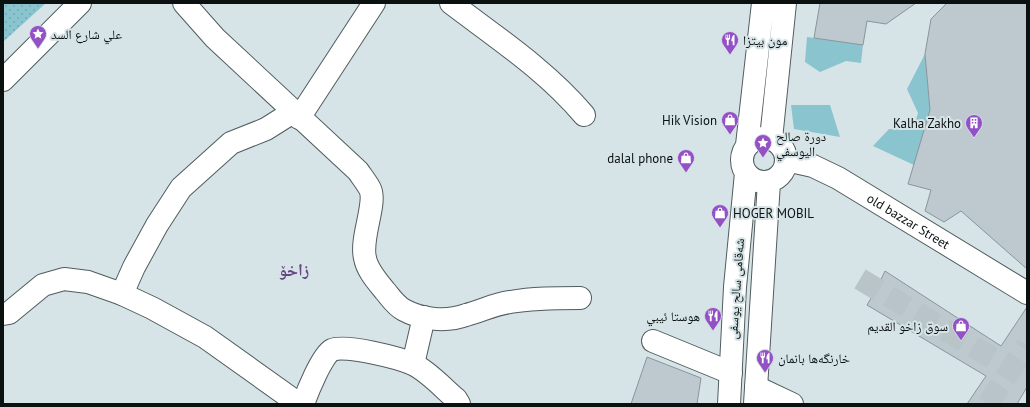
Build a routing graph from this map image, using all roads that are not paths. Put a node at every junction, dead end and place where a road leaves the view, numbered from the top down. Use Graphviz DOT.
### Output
graph roads {
  1 [pos="80,3"];
  2 [pos="184,3"];
  3 [pos="374,3"];
  4 [pos="451,3"];
  5 [pos="763,3"];
  6 [pos="785,3"];
  7 [pos="3,80"];
  8 [pos="296,115"];
  9 [pos="584,115"];
  10 [pos="771,139"];
  11 [pos="748,144"];
  12 [pos="786,160"];
  13 [pos="746,173"];
  14 [pos="769,182"];
  15 [pos="1027,293"];
  16 [pos="122,294"];
  17 [pos="580,298"];
  18 [pos="3,314"];
  19 [pos="424,317"];
  20 [pos="653,341"];
  21 [pos="413,364"];
  22 [pos="731,373"];
  23 [pos="755,396"];
  24 [pos="299,404"];
  25 [pos="303,404"];
  26 [pos="459,404"];
  27 [pos="729,404"];
  28 [pos="792,404"];
  1 -- 7 [label="street"];
  2 -- 8 [label="street"];
  3 -- 8 [label="street"];
  4 -- 9 [label="street"];
  5 -- 11 [label="street"];
  6 -- 10 [label="street"];
  8 -- 16 [label="street"];
  8 -- 19 [label="street"];
  10 -- 11 [label="street"];
  10 -- 12 [label="street"];
  11 -- 13 [label="street"];
  12 -- 14 [label="street"];
  12 -- 15 [label="street, old bazzar Street"];
  13 -- 14 [label="street"];
  13 -- 22 [label="street, شەقامی سالح یوسفی"];
  14 -- 23 [label="street, شەقامی سالح یوسفی"];
  16 -- 18 [label="street"];
  16 -- 24 [label="street"];
  17 -- 19 [label="street"];
  19 -- 21 [label="street"];
  20 -- 22 [label="street"];
  21 -- 25 [label="street"];
  21 -- 26 [label="street"];
  22 -- 27 [label="street, شەقامی سالح یوسفی"];
  23 -- 28 [label="street"];
}
